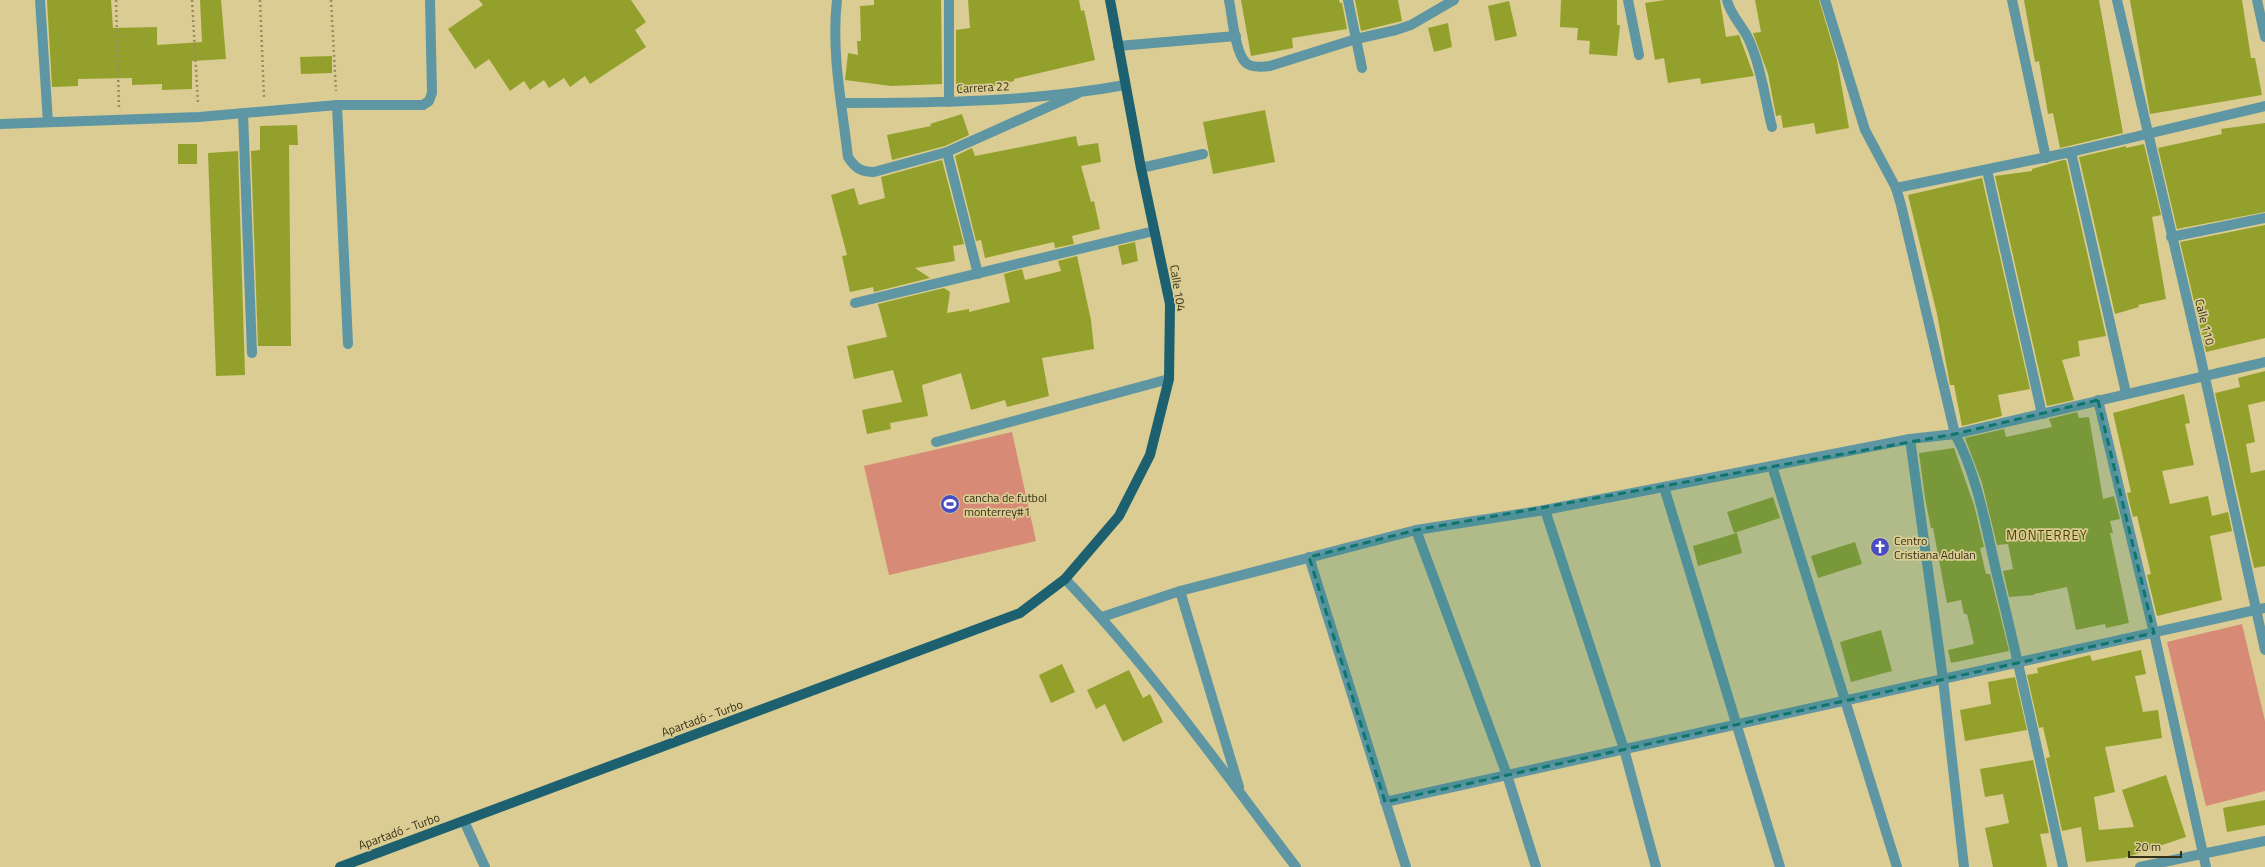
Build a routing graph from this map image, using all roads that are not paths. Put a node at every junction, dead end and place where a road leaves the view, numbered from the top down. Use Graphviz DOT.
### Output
graph roads {
  1 [pos="40,0"];
  2 [pos="430,0"];
  3 [pos="837,0"];
  4 [pos="949,0"];
  5 [pos="1110,0"];
  6 [pos="1229,0"];
  7 [pos="1348,0"];
  8 [pos="1454,0"];
  9 [pos="1628,0"];
  10 [pos="1727,0"];
  11 [pos="1825,0"];
  12 [pos="2012,0"];
  13 [pos="2117,0"];
  14 [pos="2257,0"];
  15 [pos="1236,36"];
  16 [pos="2265,38"];
  17 [pos="1356,39"];
  18 [pos="1118,46"];
  19 [pos="1639,55"];
  20 [pos="1362,68"];
  21 [pos="1125,85"];
  22 [pos="1077,94"];
  23 [pos="948,102"];
  24 [pos="841,103"];
  25 [pos="337,105"];
  26 [pos="2265,106"];
  27 [pos="243,113"];
  28 [pos="48,122"];
  29 [pos="0,124"];
  30 [pos="1772,127"];
  31 [pos="2148,135"];
  32 [pos="947,152"];
  33 [pos="2071,152"];
  34 [pos="1203,154"];
  35 [pos="2046,158"];
  36 [pos="1141,168"];
  37 [pos="1987,170"];
  38 [pos="1896,188"];
  39 [pos="2265,218"];
  40 [pos="1154,231"];
  41 [pos="2171,237"];
  42 [pos="978,274"];
  43 [pos="855,303"];
  44 [pos="348,344"];
  45 [pos="252,353"];
  46 [pos="2265,362"];
  47 [pos="2203,376"];
  48 [pos="1169,379"];
  49 [pos="2126,393"];
  50 [pos="2098,400"];
  51 [pos="2042,414"];
  52 [pos="1955,434"];
  53 [pos="1910,439"];
  54 [pos="936,442"];
  55 [pos="1772,466"];
  56 [pos="1664,487"];
  57 [pos="1545,510"];
  58 [pos="1416,530"];
  59 [pos="1309,557"];
  60 [pos="1065,579"];
  61 [pos="1180,591"];
  62 [pos="2261,609"];
  63 [pos="1102,617"];
  64 [pos="2154,633"];
  65 [pos="2265,650"];
  66 [pos="2018,662"];
  67 [pos="1943,679"];
  68 [pos="1846,700"];
  69 [pos="1737,724"];
  70 [pos="1624,749"];
  71 [pos="1507,775"];
  72 [pos="1240,792"];
  73 [pos="1386,802"];
  74 [pos="464,821"];
  75 [pos="2265,841"];
  76 [pos="2203,854"];
  77 [pos="340,867"];
  78 [pos="485,867"];
  79 [pos="1296,867"];
  80 [pos="1406,867"];
  81 [pos="1536,867"];
  82 [pos="1656,867"];
  83 [pos="1780,867"];
  84 [pos="1897,867"];
  85 [pos="1964,867"];
  86 [pos="2063,867"];
  87 [pos="2140,867"];
  88 [pos="2206,867"];
  1 -- 28 [label="street"];
  2 -- 25 [label="street"];
  3 -- 24 [label="street"];
  4 -- 23 [label="street"];
  5 -- 18 [label="main road, Calle 104"];
  6 -- 15 [label="street"];
  7 -- 17 [label="street"];
  8 -- 17 [label="street"];
  9 -- 19 [label="street"];
  10 -- 30 [label="street"];
  11 -- 38 [label="street"];
  12 -- 35 [label="street"];
  13 -- 31 [label="street, Calle 110"];
  14 -- 16 [label="street"];
  15 -- 17 [label="street"];
  15 -- 18 [label="street"];
  17 -- 20 [label="street"];
  18 -- 21 [label="main road, Calle 104"];
  21 -- 22 [label="street, Carrera 22"];
  21 -- 36 [label="main road, Calle 104"];
  22 -- 23 [label="street, Carrera 22"];
  22 -- 32 [label="street"];
  23 -- 24 [label="street, Carrera 22"];
  24 -- 32 [label="street"];
  25 -- 27 [label="street"];
  25 -- 44 [label="street"];
  26 -- 31 [label="street"];
  27 -- 28 [label="street"];
  27 -- 45 [label="street"];
  28 -- 29 [label="street"];
  31 -- 33 [label="street"];
  31 -- 41 [label="street, Calle 110"];
  32 -- 42 [label="street"];
  33 -- 35 [label="street"];
  33 -- 49 [label="street"];
  34 -- 36 [label="street"];
  35 -- 37 [label="street"];
  36 -- 40 [label="main road, Calle 104"];
  37 -- 38 [label="street"];
  37 -- 51 [label="street"];
  38 -- 52 [label="street"];
  39 -- 41 [label="street"];
  40 -- 42 [label="street"];
  40 -- 48 [label="main road, Calle 104"];
  41 -- 47 [label="street, Calle 110"];
  42 -- 43 [label="street"];
  46 -- 47 [label="street"];
  47 -- 49 [label="street"];
  47 -- 62 [label="street, Calle 110"];
  48 -- 54 [label="street"];
  48 -- 60 [label="main road, Calle 104"];
  49 -- 50 [label="street"];
  50 -- 51 [label="street"];
  50 -- 64 [label="street"];
  51 -- 52 [label="street"];
  52 -- 53 [label="street"];
  52 -- 66 [label="street"];
  53 -- 55 [label="street"];
  53 -- 67 [label="street"];
  55 -- 56 [label="street"];
  55 -- 68 [label="street"];
  56 -- 57 [label="street"];
  56 -- 69 [label="street"];
  57 -- 58 [label="street"];
  57 -- 70 [label="street"];
  58 -- 59 [label="street"];
  58 -- 71 [label="street"];
  59 -- 61 [label="street"];
  59 -- 73 [label="street"];
  60 -- 63 [label="street"];
  60 -- 74 [label="main road, Apartadó - Turbo"];
  61 -- 63 [label="street"];
  61 -- 72 [label="street"];
  62 -- 64 [label="street"];
  62 -- 65 [label="street, Calle 110"];
  63 -- 72 [label="street"];
  64 -- 66 [label="street"];
  64 -- 76 [label="street"];
  66 -- 67 [label="street"];
  66 -- 86 [label="street"];
  67 -- 68 [label="street"];
  67 -- 85 [label="street"];
  68 -- 69 [label="street"];
  68 -- 84 [label="street"];
  69 -- 70 [label="street"];
  69 -- 83 [label="street"];
  70 -- 71 [label="street"];
  70 -- 82 [label="street"];
  71 -- 73 [label="street"];
  71 -- 81 [label="street"];
  72 -- 79 [label="street"];
  73 -- 80 [label="street"];
  74 -- 77 [label="main road, Apartadó - Turbo"];
  74 -- 78 [label="street"];
  75 -- 76 [label="street"];
  76 -- 87 [label="street"];
  76 -- 88 [label="street"];
}
